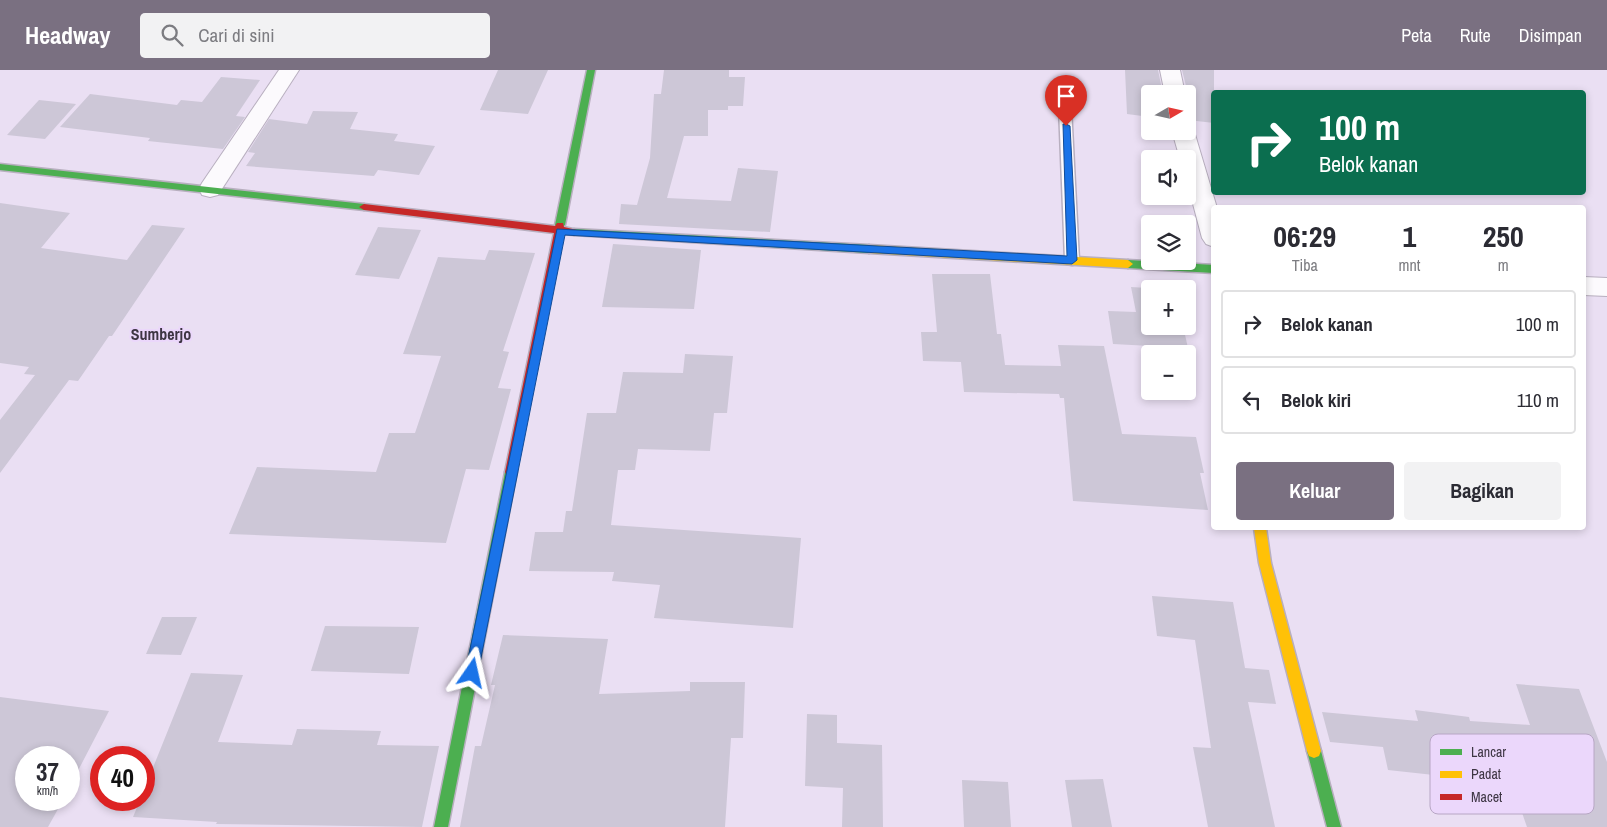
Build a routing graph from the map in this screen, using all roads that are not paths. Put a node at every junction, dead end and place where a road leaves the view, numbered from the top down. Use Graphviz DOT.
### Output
graph roads {
  1 [pos="289,70"];
  2 [pos="591,70"];
  3 [pos="1170,70"];
  4 [pos="1173,85"];
  5 [pos="1065,108"];
  6 [pos="1186,140"];
  7 [pos="0,167"];
  8 [pos="210,188"];
  9 [pos="1211,228"];
  10 [pos="560,231"];
  11 [pos="1072,260"];
  12 [pos="1211,269"];
  13 [pos="1586,286"];
  14 [pos="1607,287"];
  15 [pos="1260,530"];
  16 [pos="441,827"];
  17 [pos="1334,827"];
  1 -- 8 [label="street"];
  2 -- 10 [label="street"];
  3 -- 4 [label="street"];
  5 -- 11 [label="lane"];
  6 -- 9 [label="street"];
  7 -- 8 [label="street"];
  8 -- 10 [label="street"];
  10 -- 11 [label="street"];
  10 -- 16 [label="street"];
  11 -- 12 [label="street"];
  13 -- 14 [label="street"];
  15 -- 17 [label="street"];
}
